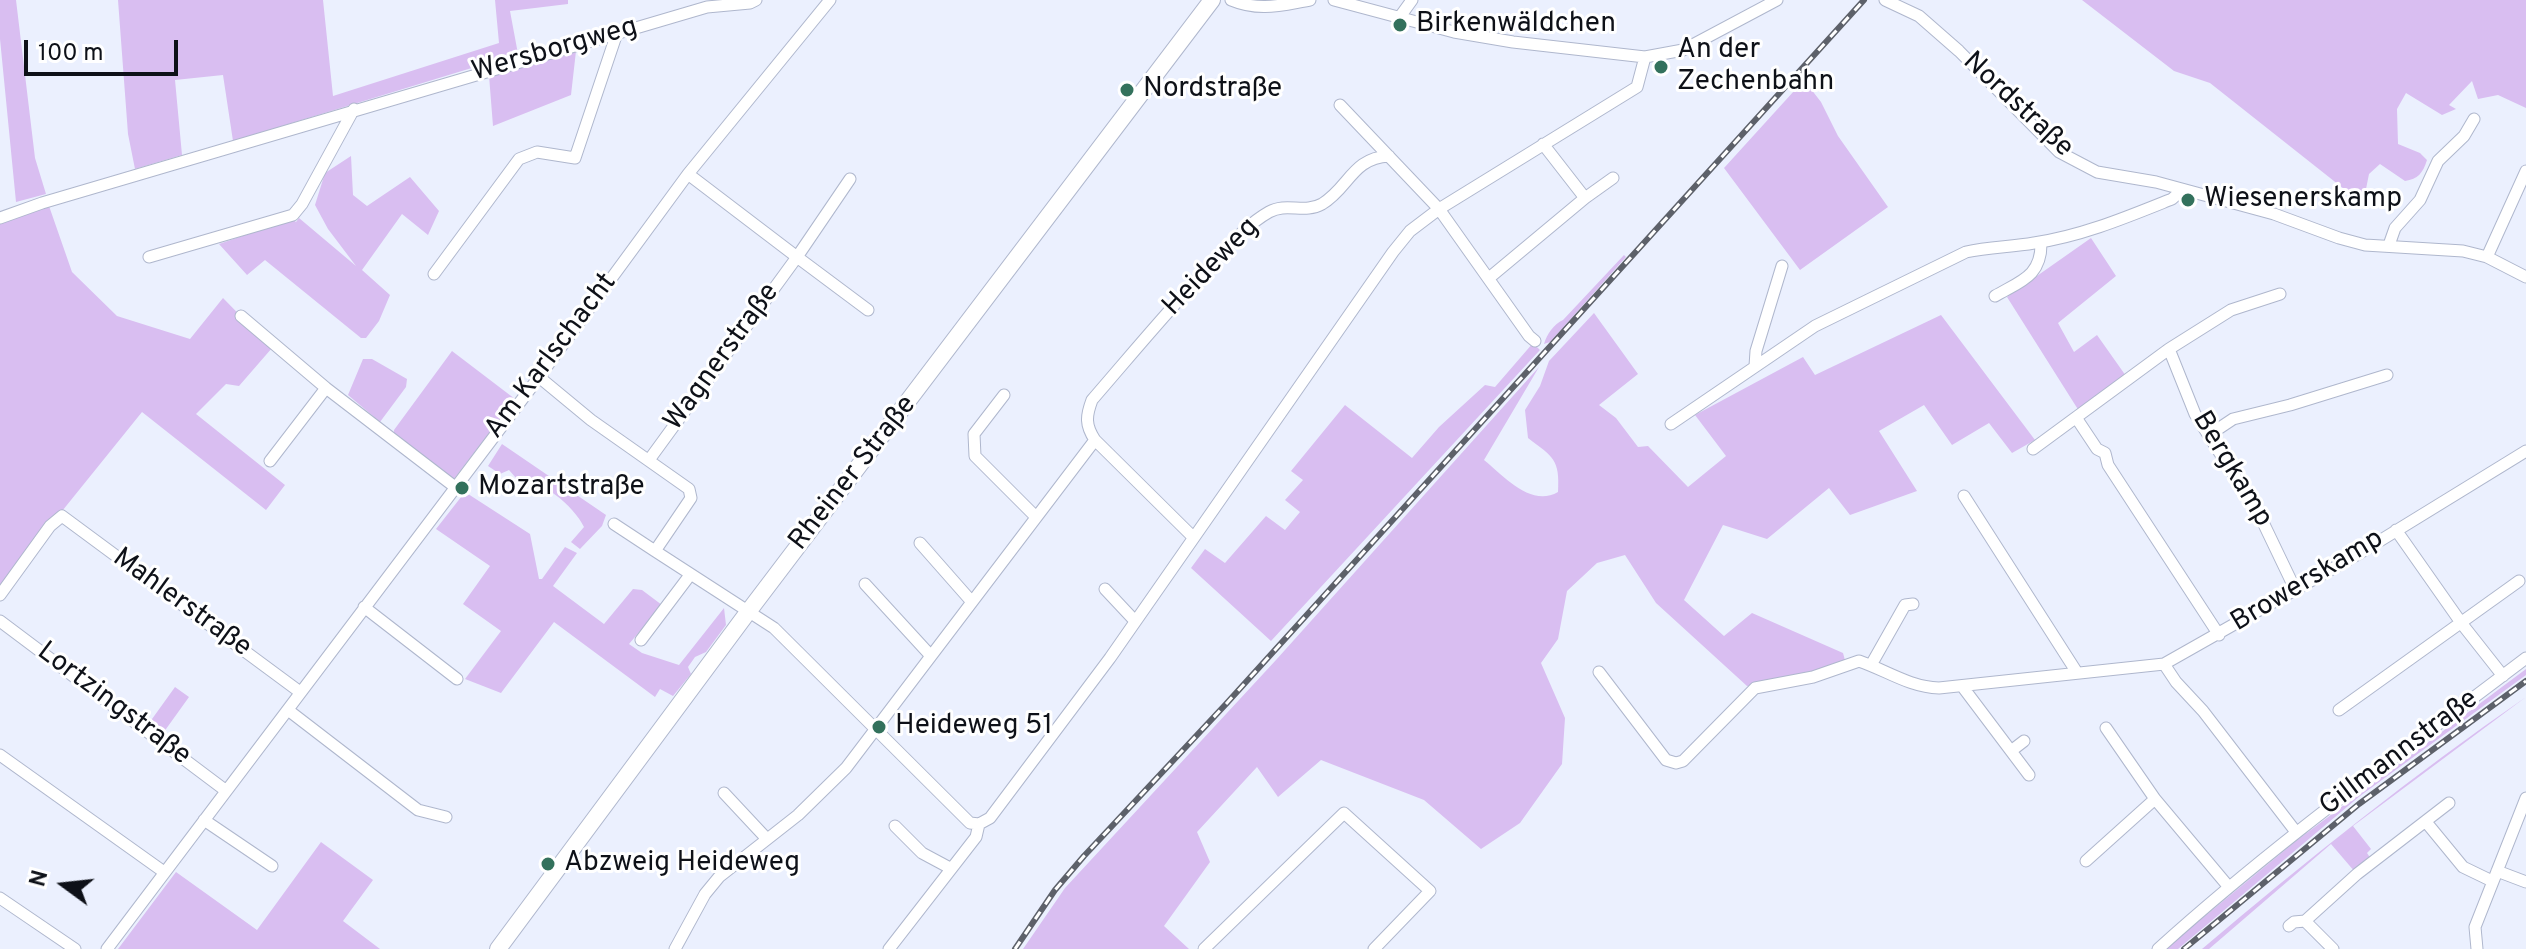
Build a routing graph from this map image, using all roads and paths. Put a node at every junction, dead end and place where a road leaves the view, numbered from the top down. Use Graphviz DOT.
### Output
graph roads {
  1 [pos="756,0"];
  2 [pos="830,0"];
  3 [pos="1212,0"];
  4 [pos="1231,0"];
  5 [pos="1310,0"];
  6 [pos="1334,0"];
  7 [pos="1412,0"];
  8 [pos="1777,0"];
  9 [pos="1885,0"];
  10 [pos="1399,18"];
  11 [pos="617,33"];
  12 [pos="1645,57"];
  13 [pos="1340,105"];
  14 [pos="354,109"];
  15 [pos="2474,119"];
  16 [pos="1543,144"];
  17 [pos="1389,156"];
  18 [pos="2526,171"];
  19 [pos="688,174"];
  20 [pos="1613,178"];
  21 [pos="850,179"];
  22 [pos="2182,190"];
  23 [pos="1585,198"];
  24 [pos="1439,209"];
  25 [pos="0,218"];
  26 [pos="2041,242"];
  27 [pos="2389,245"];
  28 [pos="149,257"];
  29 [pos="797,257"];
  30 [pos="2487,257"];
  31 [pos="1782,266"];
  32 [pos="434,274"];
  33 [pos="2526,277"];
  34 [pos="1489,278"];
  35 [pos="2280,294"];
  36 [pos="1995,296"];
  37 [pos="868,310"];
  38 [pos="241,316"];
  39 [pos="1535,341"];
  40 [pos="2169,349"];
  41 [pos="1755,366"];
  42 [pos="2387,375"];
  43 [pos="539,377"];
  44 [pos="326,388"];
  45 [pos="1004,395"];
  46 [pos="2077,419"];
  47 [pos="1671,424"];
  48 [pos="2209,435"];
  49 [pos="1095,440"];
  50 [pos="2033,449"];
  51 [pos="2526,451"];
  52 [pos="649,460"];
  53 [pos="270,461"];
  54 [pos="455,487"];
  55 [pos="1964,496"];
  56 [pos="1036,517"];
  57 [pos="614,524"];
  58 [pos="2396,530"];
  59 [pos="1193,537"];
  60 [pos="920,543"];
  61 [pos="655,551"];
  62 [pos="690,575"];
  63 [pos="2519,581"];
  64 [pos="865,584"];
  65 [pos="1105,589"];
  66 [pos="2295,589"];
  67 [pos="0,595"];
  68 [pos="972,602"];
  69 [pos="1913,604"];
  70 [pos="364,607"];
  71 [pos="748,612"];
  72 [pos="0,621"];
  73 [pos="1135,621"];
  74 [pos="2462,624"];
  75 [pos="2219,635"];
  76 [pos="641,640"];
  77 [pos="931,656"];
  78 [pos="2526,658"];
  79 [pos="2164,664"];
  80 [pos="1871,665"];
  81 [pos="2076,671"];
  82 [pos="1599,672"];
  83 [pos="2503,676"];
  84 [pos="457,679"];
  85 [pos="1962,686"];
  86 [pos="300,692"];
  87 [pos="288,710"];
  88 [pos="2339,710"];
  89 [pos="2106,728"];
  90 [pos="876,729"];
  91 [pos="2024,741"];
  92 [pos="2011,751"];
  93 [pos="0,755"];
  94 [pos="2029,775"];
  95 [pos="225,790"];
  96 [pos="724,793"];
  97 [pos="2526,798"];
  98 [pos="2155,799"];
  99 [pos="2449,803"];
  100 [pos="446,817"];
  101 [pos="204,820"];
  102 [pos="2426,822"];
  103 [pos="979,824"];
  104 [pos="895,826"];
  105 [pos="2296,832"];
  106 [pos="767,839"];
  107 [pos="2086,861"];
  108 [pos="272,866"];
  109 [pos="950,868"];
  110 [pos="164,872"];
  111 [pos="2494,876"];
  112 [pos="2526,882"];
  113 [pos="2228,886"];
  114 [pos="0,898"];
  115 [pos="2305,921"];
  116 [pos="2289,926"];
  117 [pos="75,949"];
  118 [pos="107,949"];
  119 [pos="498,949"];
  120 [pos="675,949"];
  121 [pos="889,949"];
  122 [pos="1204,949"];
  123 [pos="1374,949"];
  124 [pos="2158,949"];
  125 [pos="2333,949"];
  126 [pos="2477,949"];
  1 -- 11 [label="street, Wersborgweg"];
  2 -- 19 [label="street, Am Karlschacht"];
  3 -- 71 [label="main road, Rheiner Straße"];
  4 -- 5 [label="street"];
  6 -- 10 [label="street"];
  7 -- 10 [label="street"];
  8 -- 12 [label="street"];
  9 -- 22 [label="street, Nordstraße"];
  10 -- 12 [label="street"];
  11 -- 14 [label="street, Wersborgweg"];
  11 -- 32 [label="street"];
  12 -- 16 [label="street"];
  13 -- 17 [label="street"];
  14 -- 25 [label="street, Wersborgweg"];
  14 -- 28 [label="street"];
  15 -- 27 [label="street"];
  16 -- 23 [label="street"];
  16 -- 24 [label="street"];
  17 -- 24 [label="street"];
  17 -- 49 [label="street, Heideweg"];
  18 -- 30 [label="street"];
  19 -- 29 [label="street, Wagnerstraße"];
  19 -- 43 [label="street, Am Karlschacht"];
  20 -- 23 [label="street"];
  21 -- 29 [label="street, Wagnerstraße"];
  22 -- 26 [label="street"];
  22 -- 27 [label="street, Nordstraße"];
  23 -- 34 [label="street"];
  24 -- 34 [label="street"];
  24 -- 59 [label="street"];
  26 -- 36 [label="street"];
  26 -- 41 [label="street"];
  27 -- 30 [label="street, Nordstraße"];
  29 -- 37 [label="street, Wagnerstraße"];
  29 -- 52 [label="street, Wagnerstraße"];
  30 -- 33 [label="street, Nordstraße"];
  31 -- 41 [label="street"];
  34 -- 39 [label="street"];
  35 -- 40 [label="street"];
  38 -- 44 [label="street"];
  40 -- 46 [label="street"];
  40 -- 48 [label="street, Bergkamp"];
  41 -- 47 [label="street"];
  42 -- 48 [label="street"];
  43 -- 52 [label="street, Wagnerstraße"];
  43 -- 54 [label="street, Am Karlschacht"];
  44 -- 53 [label="street"];
  44 -- 54 [label="street"];
  45 -- 56 [label="street"];
  46 -- 50 [label="street"];
  46 -- 75 [label="street"];
  48 -- 66 [label="street, Bergkamp"];
  49 -- 56 [label="street"];
  49 -- 59 [label="street"];
  51 -- 58 [label="street, Browerskamp"];
  52 -- 61 [label="street, Wagnerstraße"];
  54 -- 70 [label="street, Am Karlschacht"];
  55 -- 81 [label="street"];
  56 -- 68 [label="street"];
  57 -- 61 [label="street"];
  58 -- 66 [label="street, Browerskamp"];
  58 -- 74 [label="street, Gillmannstraße"];
  59 -- 73 [label="street"];
  60 -- 68 [label="street"];
  61 -- 62 [label="street"];
  62 -- 71 [label="street"];
  62 -- 76 [label="street"];
  63 -- 74 [label="street"];
  64 -- 77 [label="street"];
  65 -- 73 [label="street"];
  66 -- 75 [label="street, Browerskamp"];
  67 -- 86 [label="street, Mahlerstraße"];
  68 -- 77 [label="street"];
  69 -- 80 [label="street"];
  70 -- 84 [label="street"];
  70 -- 86 [label="street, Am Karlschacht"];
  71 -- 90 [label="street"];
  71 -- 119 [label="main road, Rheiner Straße"];
  72 -- 95 [label="street, Lortzingstraße"];
  73 -- 103 [label="street"];
  74 -- 83 [label="street, Gillmannstraße"];
  74 -- 88 [label="street"];
  75 -- 79 [label="street, Browerskamp"];
  77 -- 90 [label="street"];
  78 -- 83 [label="street, Gillmannstraße"];
  79 -- 81 [label="street, Browerskamp"];
  79 -- 105 [label="street, Gillmannstraße"];
  80 -- 82 [label="street"];
  80 -- 85 [label="street, Browerskamp"];
  81 -- 85 [label="street, Browerskamp"];
  83 -- 105 [label="street, Gillmannstraße"];
  85 -- 92 [label="street"];
  86 -- 87 [label="street, Am Karlschacht"];
  87 -- 95 [label="street, Am Karlschacht"];
  87 -- 100 [label="street"];
  89 -- 98 [label="street"];
  90 -- 103 [label="street"];
  90 -- 106 [label="street"];
  91 -- 92 [label="street"];
  92 -- 94 [label="street"];
  93 -- 110 [label="street"];
  95 -- 101 [label="street, Am Karlschacht"];
  96 -- 106 [label="street"];
  97 -- 111 [label="street"];
  98 -- 107 [label="street"];
  98 -- 113 [label="street"];
  99 -- 102 [label="street"];
  101 -- 108 [label="street"];
  101 -- 110 [label="street, Am Karlschacht"];
  102 -- 111 [label="street"];
  102 -- 115 [label="street"];
  103 -- 109 [label="street"];
  104 -- 109 [label="street"];
  105 -- 113 [label="street, Gillmannstraße"];
  106 -- 120 [label="street"];
  109 -- 121 [label="street"];
  110 -- 118 [label="street, Am Karlschacht"];
  111 -- 112 [label="street"];
  111 -- 126 [label="street"];
  113 -- 124 [label="street, Gillmannstraße"];
  114 -- 117 [label="street"];
  115 -- 116 [label="street"];
  115 -- 125 [label="street"];
  122 -- 123 [label="street"];
}
